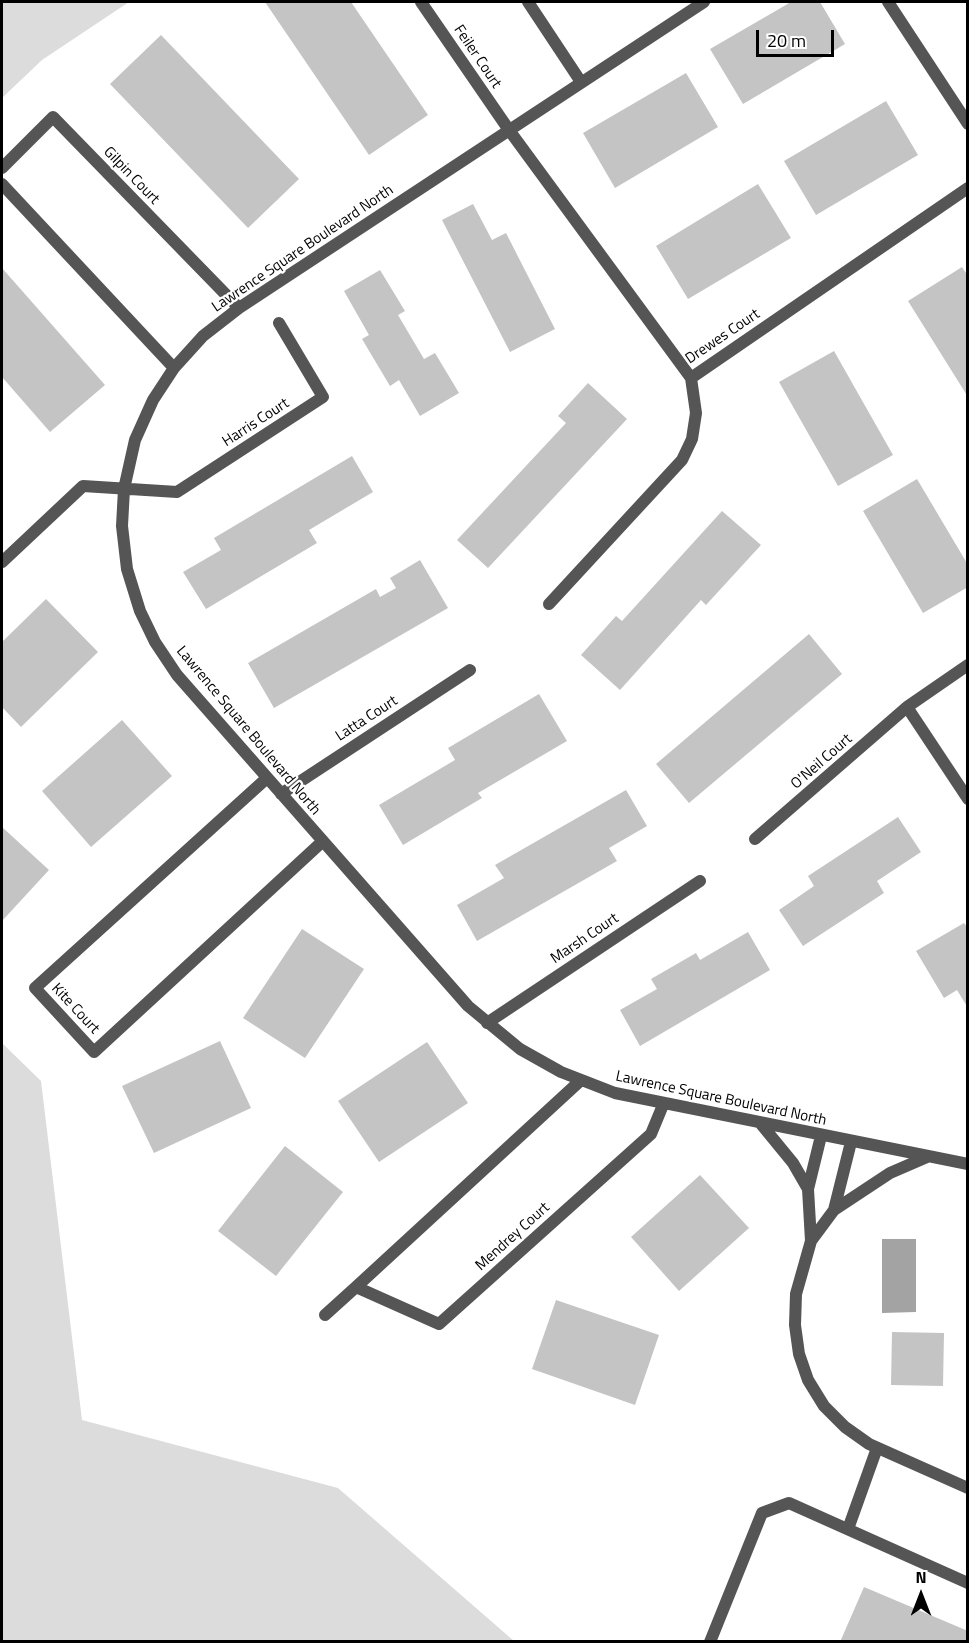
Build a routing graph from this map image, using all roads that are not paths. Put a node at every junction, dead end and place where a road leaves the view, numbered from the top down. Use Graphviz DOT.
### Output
graph roads {
  1 [pos="421,2"];
  2 [pos="528,2"];
  3 [pos="704,2"];
  4 [pos="888,2"];
  5 [pos="581,82"];
  6 [pos="968,124"];
  7 [pos="508,130"];
  8 [pos="2,168"];
  9 [pos="2,184"];
  10 [pos="968,188"];
  11 [pos="239,308"];
  12 [pos="279,323"];
  13 [pos="174,368"];
  14 [pos="691,378"];
  15 [pos="124,489"];
  16 [pos="2,562"];
  17 [pos="549,604"];
  18 [pos="968,665"];
  19 [pos="470,670"];
  20 [pos="908,707"];
  21 [pos="267,778"];
  22 [pos="281,794"];
  23 [pos="968,799"];
  24 [pos="755,839"];
  25 [pos="323,841"];
  26 [pos="700,881"];
  27 [pos="487,1023"];
  28 [pos="580,1081"];
  29 [pos="663,1104"];
  30 [pos="761,1124"];
  31 [pos="821,1136"];
  32 [pos="851,1142"];
  33 [pos="928,1157"];
  34 [pos="968,1164"];
  35 [pos="808,1189"];
  36 [pos="834,1210"];
  37 [pos="812,1241"];
  38 [pos="356,1287"];
  39 [pos="326,1316"];
  40 [pos="877,1448"];
  41 [pos="968,1488"];
  42 [pos="848,1529"];
  43 [pos="968,1583"];
  44 [pos="710,1641"];
  1 -- 7 [label="street, Feiler Court"];
  2 -- 5 [label="street"];
  3 -- 5 [label="street, Lawrence Square Boulevard North"];
  4 -- 6 [label="street"];
  5 -- 7 [label="street, Lawrence Square Boulevard North"];
  7 -- 11 [label="street, Lawrence Square Boulevard North"];
  7 -- 14 [label="street, Drewes Court"];
  8 -- 11 [label="street, Gilpin Court"];
  9 -- 13 [label="street"];
  10 -- 14 [label="street, Drewes Court"];
  11 -- 13 [label="street, Lawrence Square Boulevard North"];
  12 -- 15 [label="street, Harris Court"];
  13 -- 15 [label="street, Lawrence Square Boulevard North"];
  14 -- 17 [label="street"];
  15 -- 16 [label="street"];
  15 -- 21 [label="street, Lawrence Square Boulevard North"];
  18 -- 20 [label="street, O'Neil Court"];
  19 -- 22 [label="street, Latta Court"];
  20 -- 23 [label="street"];
  20 -- 24 [label="street, O'Neil Court"];
  21 -- 22 [label="street, Lawrence Square Boulevard North"];
  21 -- 25 [label="street, Kite Court"];
  22 -- 25 [label="street, Lawrence Square Boulevard North"];
  25 -- 27 [label="street, Lawrence Square Boulevard North"];
  26 -- 27 [label="street, Marsh Court"];
  27 -- 28 [label="street, Lawrence Square Boulevard North"];
  28 -- 29 [label="street, Lawrence Square Boulevard North"];
  28 -- 38 [label="street"];
  29 -- 30 [label="street, Lawrence Square Boulevard North"];
  29 -- 38 [label="street, Mendrey Court"];
  30 -- 31 [label="street, Lawrence Square Boulevard North"];
  30 -- 35 [label="street"];
  31 -- 32 [label="street, Lawrence Square Boulevard North"];
  31 -- 35 [label="street"];
  32 -- 33 [label="street, Lawrence Square Boulevard North"];
  32 -- 36 [label="street"];
  33 -- 34 [label="street, Lawrence Square Boulevard North"];
  33 -- 36 [label="street"];
  35 -- 37 [label="street"];
  36 -- 37 [label="street"];
  37 -- 40 [label="street"];
  38 -- 39 [label="street"];
  40 -- 41 [label="street"];
  40 -- 42 [label="street"];
  42 -- 43 [label="street"];
  42 -- 44 [label="street"];
}
